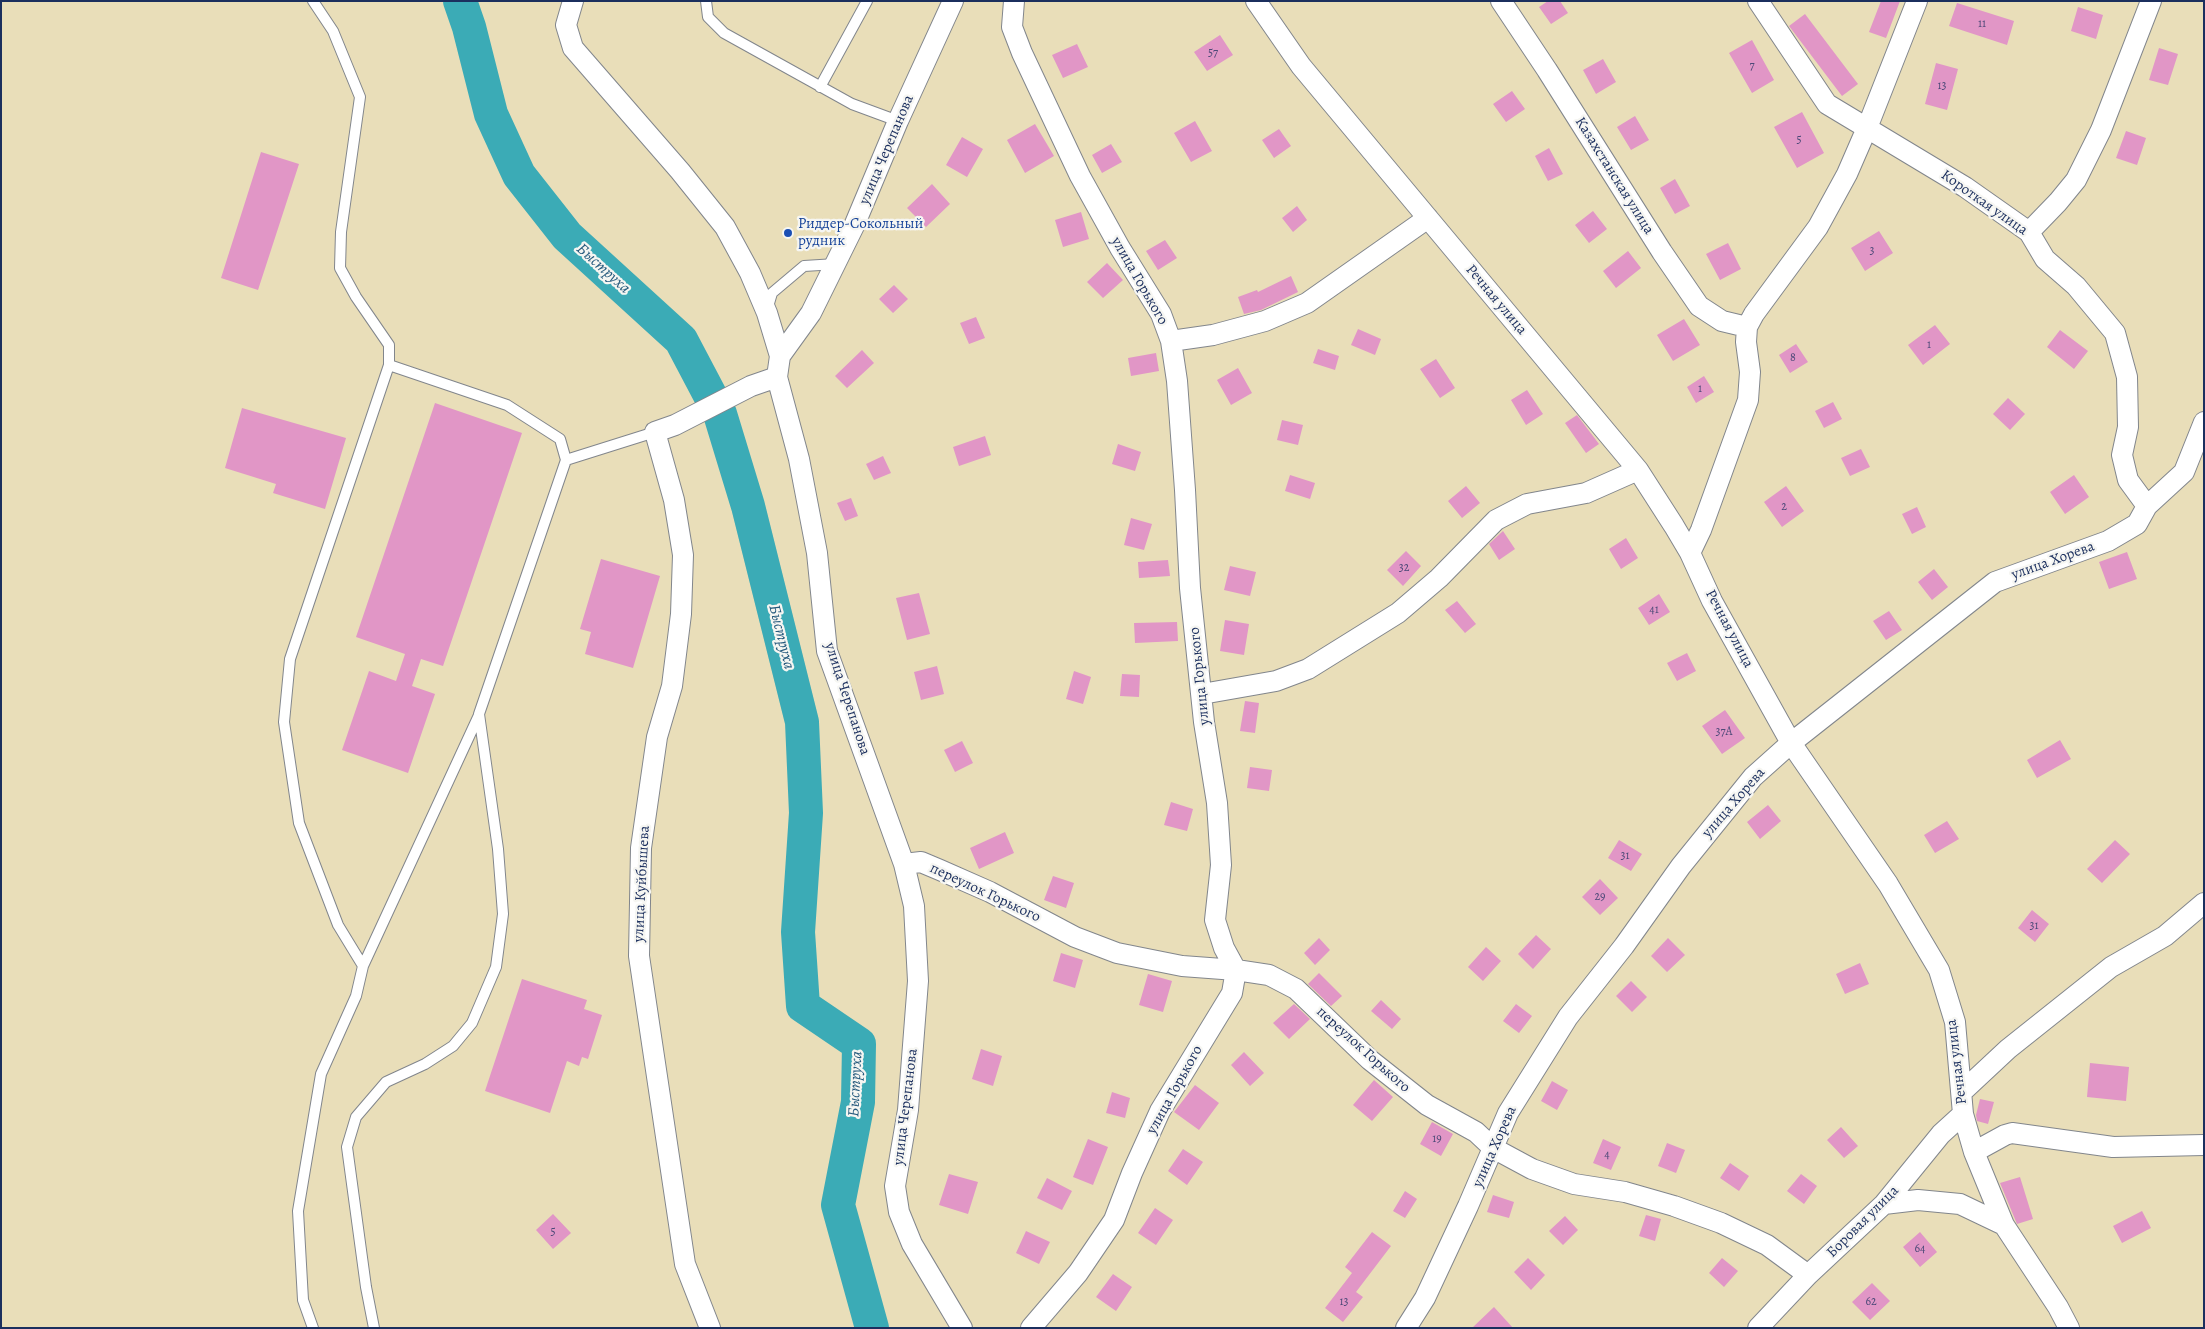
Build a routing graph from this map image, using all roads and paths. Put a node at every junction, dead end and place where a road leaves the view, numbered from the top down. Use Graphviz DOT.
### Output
graph roads {
  1 [pos="313,1"];
  2 [pos="573,1"];
  3 [pos="706,1"];
  4 [pos="867,1"];
  5 [pos="953,1"];
  6 [pos="1014,1"];
  7 [pos="1256,1"];
  8 [pos="1501,1"];
  9 [pos="1758,1"];
  10 [pos="1917,1"];
  11 [pos="2151,1"];
  12 [pos="820,87"];
  13 [pos="898,121"];
  14 [pos="1867,128"];
  15 [pos="1428,218"];
  16 [pos="2029,232"];
  17 [pos="836,264"];
  18 [pos="767,313"];
  19 [pos="1747,327"];
  20 [pos="1172,341"];
  21 [pos="780,356"];
  22 [pos="389,365"];
  23 [pos="777,377"];
  24 [pos="2204,422"];
  25 [pos="655,432"];
  26 [pos="566,460"];
  27 [pos="1638,470"];
  28 [pos="2147,506"];
  29 [pos="1690,553"];
  30 [pos="1202,694"];
  31 [pos="479,714"];
  32 [pos="1791,743"];
  33 [pos="904,864"];
  34 [pos="2204,903"];
  35 [pos="363,966"];
  36 [pos="1236,970"];
  37 [pos="1963,1091"];
  38 [pos="1963,1114"];
  39 [pos="2204,1145"];
  40 [pos="1493,1148"];
  41 [pos="1974,1152"];
  42 [pos="1884,1204"];
  43 [pos="2004,1225"];
  44 [pos="1808,1275"];
  45 [pos="313,1328"];
  46 [pos="374,1328"];
  47 [pos="710,1328"];
  48 [pos="962,1328"];
  49 [pos="1031,1328"];
  50 [pos="1406,1328"];
  51 [pos="1758,1328"];
  52 [pos="2069,1328"];
  1 -- 22 [label="lane"];
  2 -- 18 [label="street"];
  3 -- 12 [label="lane"];
  4 -- 12 [label="lane"];
  5 -- 13 [label="street, улица Черепанова"];
  6 -- 20 [label="street, улица Горького"];
  7 -- 15 [label="street, Речная улица"];
  8 -- 19 [label="street, Казахстанская улица"];
  9 -- 14 [label="street, Короткая улица"];
  10 -- 14 [label="street"];
  11 -- 16 [label="street"];
  12 -- 13 [label="lane"];
  13 -- 17 [label="street, улица Черепанова"];
  14 -- 16 [label="street, Короткая улица"];
  14 -- 19 [label="street"];
  15 -- 20 [label="street"];
  15 -- 27 [label="street, Речная улица"];
  16 -- 28 [label="street, Короткая улица"];
  17 -- 18 [label="lane"];
  17 -- 21 [label="street, улица Черепанова"];
  18 -- 21 [label="street"];
  19 -- 29 [label="street"];
  20 -- 30 [label="street, улица Горького"];
  21 -- 23 [label="street, улица Черепанова"];
  22 -- 26 [label="lane"];
  22 -- 35 [label="lane"];
  23 -- 25 [label="street"];
  23 -- 33 [label="street, улица Черепанова"];
  24 -- 28 [label="street, улица Хорева"];
  25 -- 26 [label="lane"];
  25 -- 47 [label="street, улица Куйбышева"];
  26 -- 31 [label="lane"];
  27 -- 29 [label="street, Речная улица"];
  27 -- 30 [label="street"];
  28 -- 32 [label="street, улица Хорева"];
  29 -- 32 [label="street, Речная улица"];
  30 -- 36 [label="street, улица Горького"];
  31 -- 35 [label="lane"];
  31 -- 46 [label="lane"];
  32 -- 37 [label="street, Речная улица"];
  32 -- 40 [label="street, улица Хорева"];
  33 -- 36 [label="street, переулок Горького"];
  33 -- 48 [label="street, улица Черепанова"];
  34 -- 37 [label="street"];
  35 -- 45 [label="lane"];
  36 -- 40 [label="street, переулок Горького"];
  36 -- 49 [label="street, улица Горького"];
  37 -- 38 [label="street, Речная улица"];
  38 -- 41 [label="street, Речная улица"];
  38 -- 42 [label="street, Боровая улица"];
  39 -- 41 [label="street"];
  40 -- 44 [label="street, переулок Горького"];
  40 -- 50 [label="street, улица Хорева"];
  41 -- 43 [label="street, Речная улица"];
  42 -- 43 [label="street"];
  42 -- 44 [label="street, Боровая улица"];
  43 -- 52 [label="street, Речная улица"];
  44 -- 51 [label="street, Боровая улица"];
}
